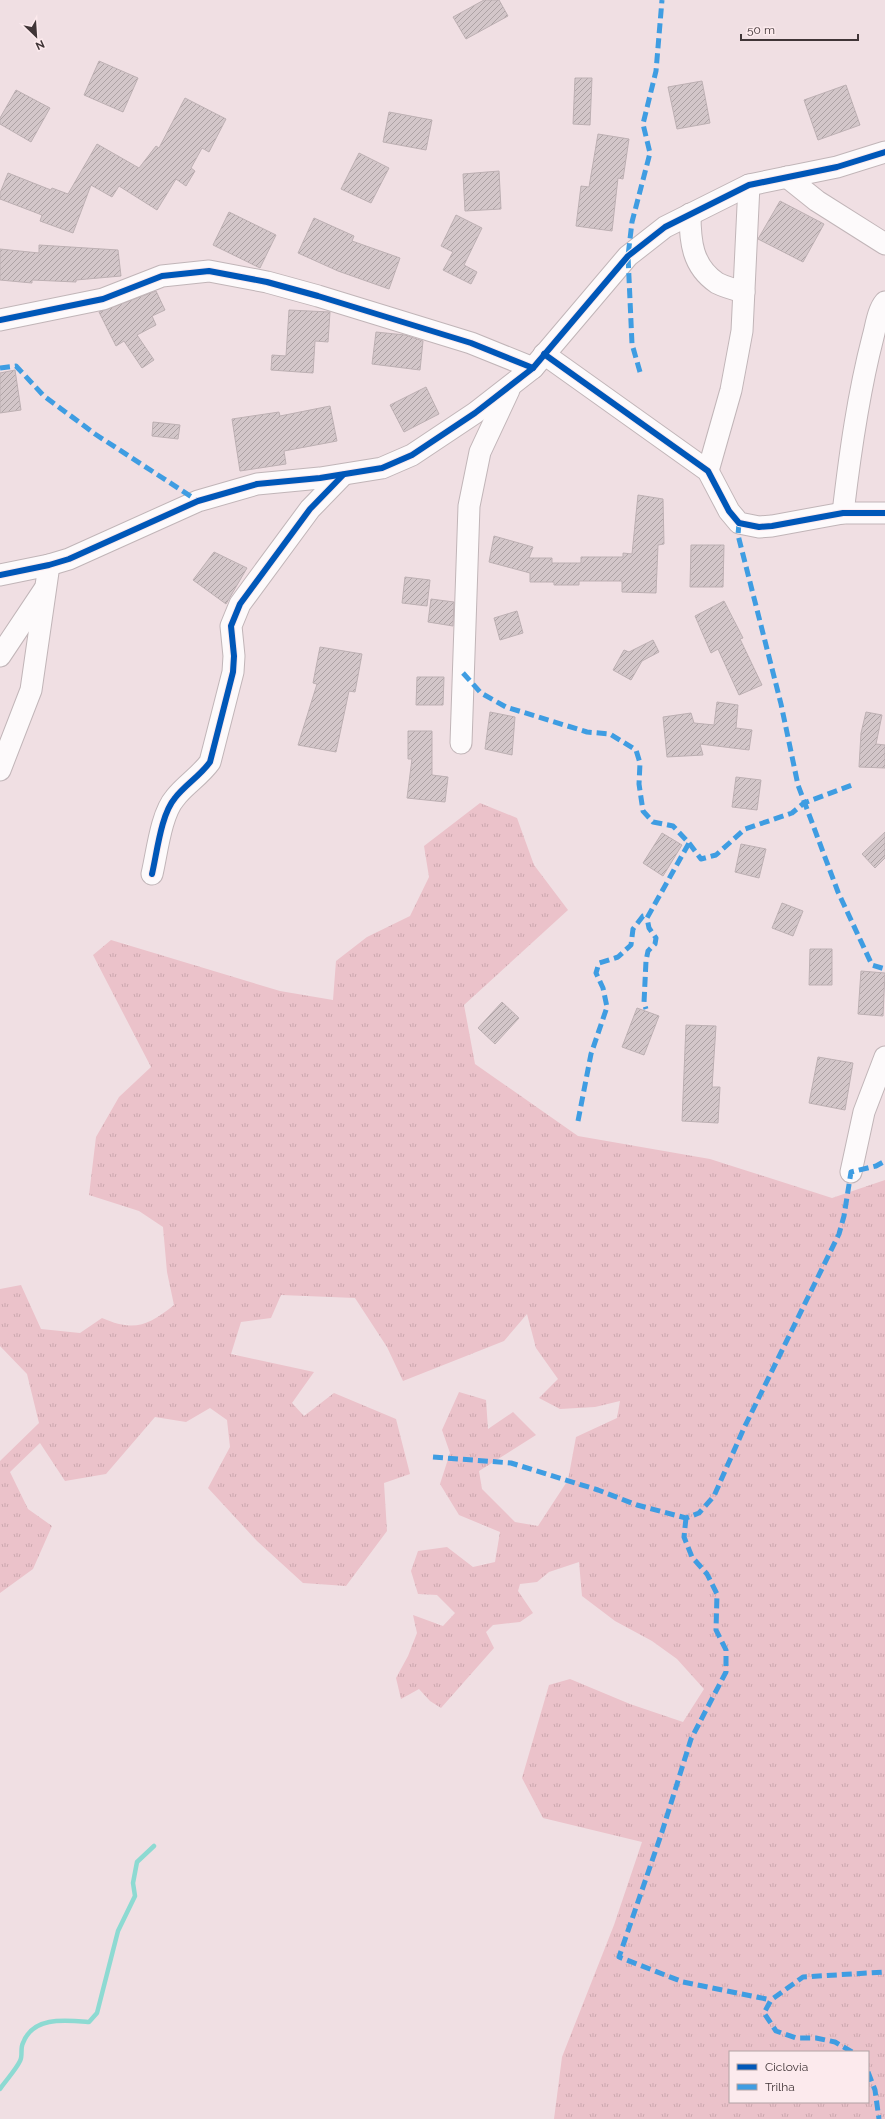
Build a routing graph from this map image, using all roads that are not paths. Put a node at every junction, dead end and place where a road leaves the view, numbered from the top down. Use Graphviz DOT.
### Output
graph roads {
  1 [pos="885,152"];
  2 [pos="787,177"];
  3 [pos="749,185"];
  4 [pos="690,214"];
  5 [pos="885,244"];
  6 [pos="744,292"];
  7 [pos="885,302"];
  8 [pos="0,320"];
  9 [pos="538,361"];
  10 [pos="510,387"];
  11 [pos="708,471"];
  12 [pos="343,475"];
  13 [pos="843,513"];
  14 [pos="885,513"];
  15 [pos="49,565"];
  16 [pos="0,575"];
  17 [pos="46,586"];
  18 [pos="0,656"];
  19 [pos="461,743"];
  20 [pos="0,770"];
  21 [pos="152,874"];
  22 [pos="885,1057"];
  23 [pos="851,1172"];
  1 -- 2 [label="street"];
  2 -- 3 [label="street"];
  2 -- 5 [label="street"];
  3 -- 4 [label="street"];
  3 -- 6 [label="street"];
  4 -- 6 [label="street"];
  4 -- 9 [label="street"];
  6 -- 11 [label="street"];
  7 -- 13 [label="street"];
  8 -- 9 [label="street"];
  9 -- 10 [label="street"];
  9 -- 11 [label="street"];
  10 -- 12 [label="street"];
  10 -- 19 [label="street"];
  11 -- 13 [label="street"];
  12 -- 15 [label="street"];
  12 -- 21 [label="street"];
  13 -- 14 [label="street"];
  15 -- 16 [label="street"];
  15 -- 17 [label="street"];
  17 -- 18 [label="street"];
  17 -- 20 [label="street"];
  22 -- 23 [label="street"];
}
